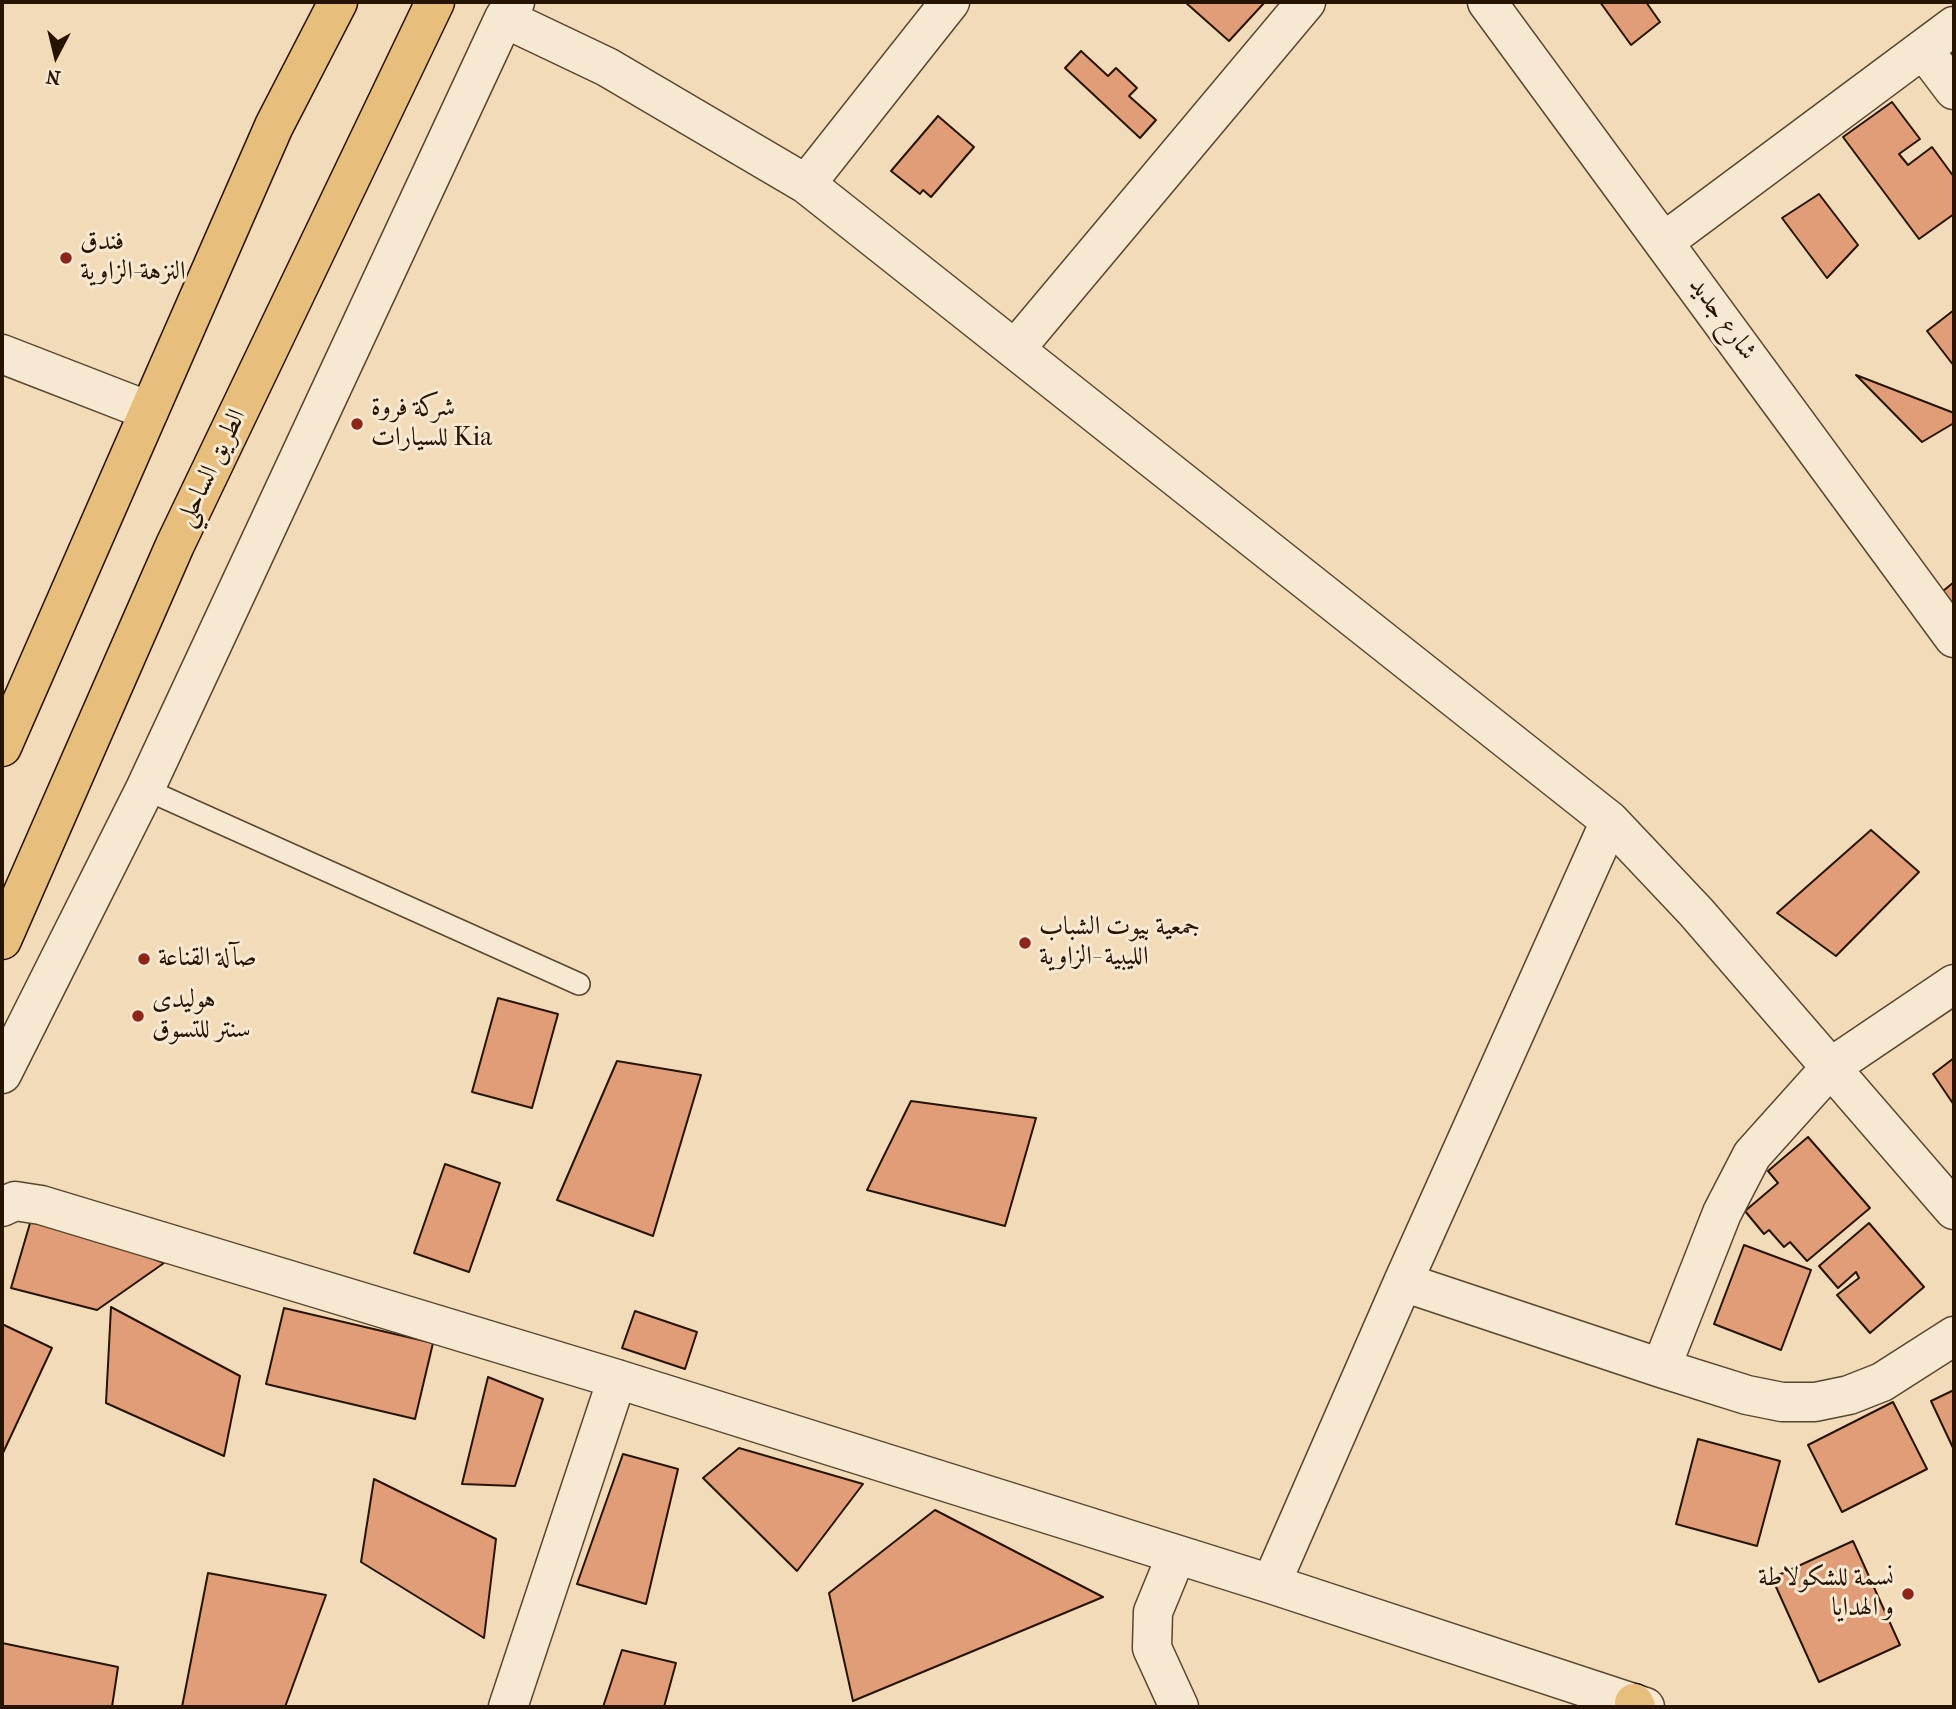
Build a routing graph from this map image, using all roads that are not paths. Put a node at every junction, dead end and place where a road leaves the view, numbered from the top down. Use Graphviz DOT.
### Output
graph roads {
  1 [pos="338,2"];
  2 [pos="435,2"];
  3 [pos="950,2"];
  4 [pos="1306,2"];
  5 [pos="1487,2"];
  6 [pos="510,10"];
  7 [pos="1954,26"];
  8 [pos="1923,48"];
  9 [pos="1954,90"];
  10 [pos="806,184"];
  11 [pos="1665,241"];
  12 [pos="1016,348"];
  13 [pos="2,354"];
  14 [pos="149,411"];
  15 [pos="1954,638"];
  16 [pos="2,747"];
  17 [pos="145,789"];
  18 [pos="1610,821"];
  19 [pos="2,940"];
  20 [pos="579,984"];
  21 [pos="1954,984"];
  22 [pos="1831,1067"];
  23 [pos="2,1074"];
  24 [pos="2,1207"];
  25 [pos="1954,1210"];
  26 [pos="1403,1282"];
  27 [pos="1954,1336"];
  28 [pos="1661,1368"];
  29 [pos="617,1380"];
  30 [pos="1176,1556"];
  31 [pos="1271,1584"];
  32 [pos="1638,1706"];
  33 [pos="508,1707"];
  34 [pos="1178,1707"];
  1 -- 14 [label="highway"];
  2 -- 19 [label="highway, الطريق الساحلي"];
  3 -- 10 [label="street"];
  4 -- 12 [label="street"];
  5 -- 11 [label="street, شارع جديد"];
  6 -- 10 [label="street"];
  6 -- 17 [label="street"];
  7 -- 8 [label="street"];
  8 -- 9 [label="street"];
  8 -- 11 [label="street"];
  10 -- 12 [label="street"];
  11 -- 15 [label="street, شارع جديد"];
  12 -- 18 [label="street"];
  13 -- 14 [label="street"];
  14 -- 16 [label="highway"];
  17 -- 20 [label="lane"];
  17 -- 23 [label="street"];
  18 -- 22 [label="street"];
  18 -- 26 [label="street"];
  21 -- 22 [label="street"];
  22 -- 25 [label="street"];
  22 -- 28 [label="street"];
  24 -- 29 [label="street"];
  26 -- 28 [label="street"];
  26 -- 31 [label="street"];
  27 -- 28 [label="street"];
  29 -- 30 [label="street"];
  29 -- 33 [label="street"];
  30 -- 31 [label="street"];
  30 -- 34 [label="street"];
  31 -- 32 [label="street"];
}
